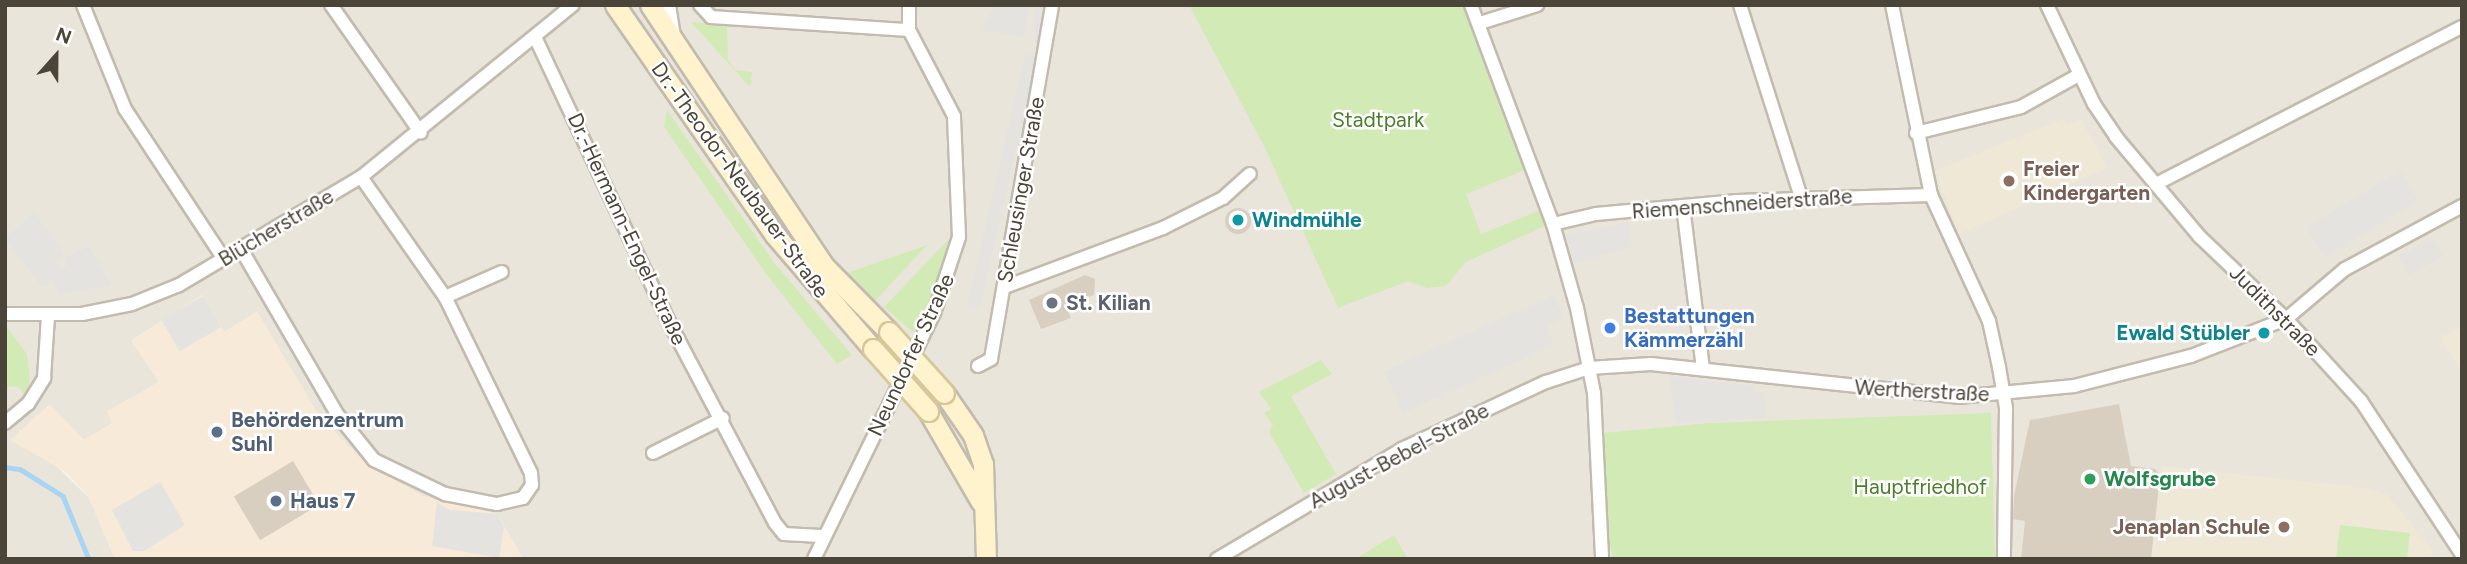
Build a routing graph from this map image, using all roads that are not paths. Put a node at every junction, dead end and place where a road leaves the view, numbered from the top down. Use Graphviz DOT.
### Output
graph roads {
  1 [pos="331,5"];
  2 [pos="573,5"];
  3 [pos="615,5"];
  4 [pos="650,5"];
  5 [pos="669,5"];
  6 [pos="700,5"];
  7 [pos="909,5"];
  8 [pos="1052,5"];
  9 [pos="1471,5"];
  10 [pos="1537,5"];
  11 [pos="1740,5"];
  12 [pos="1892,5"];
  13 [pos="2047,5"];
  14 [pos="87,7"];
  15 [pos="1480,23"];
  16 [pos="2457,29"];
  17 [pos="909,30"];
  18 [pos="535,37"];
  19 [pos="674,40"];
  20 [pos="2080,75"];
  21 [pos="421,133"];
  22 [pos="1916,133"];
  23 [pos="1250,174"];
  24 [pos="361,177"];
  25 [pos="2156,184"];
  26 [pos="1931,195"];
  27 [pos="1801,197"];
  28 [pos="1683,206"];
  29 [pos="2462,206"];
  30 [pos="1553,225"];
  31 [pos="241,249"];
  32 [pos="224,259"];
  33 [pos="502,272"];
  34 [pos="1004,287"];
  35 [pos="445,297"];
  36 [pos="5,314"];
  37 [pos="48,316"];
  38 [pos="2286,319"];
  39 [pos="978,366"];
  40 [pos="1589,368"];
  41 [pos="1703,369"];
  42 [pos="2004,395"];
  43 [pos="723,418"];
  44 [pos="5,423"];
  45 [pos="653,453"];
  46 [pos="981,502"];
  47 [pos="821,536"];
  48 [pos="2462,555"];
  49 [pos="814,559"];
  50 [pos="986,559"];
  51 [pos="1217,559"];
  52 [pos="1602,559"];
  53 [pos="2004,559"];
  1 -- 21 [label="street"];
  2 -- 18 [label="street, Blücherstraße"];
  3 -- 46 [label="main road, Dr.-Theodor-Neubauer-Straße, bridge"];
  4 -- 19 [label="main road, Dr.-Theodor-Neubauer-Straße"];
  5 -- 19 [label="street, Dr.-Theodor-Neubauer-Straße"];
  6 -- 17 [label="street"];
  7 -- 17 [label="street"];
  8 -- 34 [label="street, Schleusinger Straße"];
  9 -- 15 [label="street"];
  10 -- 15 [label="street"];
  11 -- 27 [label="street"];
  12 -- 22 [label="street"];
  13 -- 20 [label="street, Judithstraße"];
  14 -- 32 [label="street"];
  15 -- 30 [label="street"];
  16 -- 25 [label="street"];
  17 -- 47 [label="street, Neundorfer Straße"];
  18 -- 21 [label="street, Blücherstraße"];
  18 -- 43 [label="street, Dr.-Hermann-Engel-Straße"];
  19 -- 46 [label="main road, Dr.-Theodor-Neubauer-Straße, bridge"];
  20 -- 22 [label="street"];
  20 -- 25 [label="street, Judithstraße"];
  21 -- 24 [label="street, Blücherstraße"];
  22 -- 26 [label="street"];
  23 -- 34 [label="street"];
  24 -- 31 [label="street, Blücherstraße"];
  24 -- 35 [label="street"];
  25 -- 38 [label="street, Judithstraße"];
  26 -- 27 [label="street, Riemenschneiderstraße"];
  26 -- 42 [label="street"];
  27 -- 28 [label="street, Riemenschneiderstraße"];
  28 -- 30 [label="street, Riemenschneiderstraße"];
  28 -- 41 [label="street"];
  29 -- 38 [label="street, Wertherstraße"];
  30 -- 40 [label="street"];
  31 -- 32 [label="street, Blücherstraße"];
  31 -- 35 [label="street"];
  32 -- 37 [label="street, Blücherstraße"];
  33 -- 35 [label="street"];
  34 -- 39 [label="street, Schleusinger Straße"];
  36 -- 37 [label="street, Blücherstraße"];
  37 -- 44 [label="street"];
  38 -- 42 [label="street, Wertherstraße"];
  38 -- 48 [label="street, Judithstraße"];
  40 -- 41 [label="street, Wertherstraße"];
  40 -- 51 [label="street, August-Bebel-Straße"];
  40 -- 52 [label="street"];
  41 -- 42 [label="street, Wertherstraße"];
  42 -- 53 [label="street"];
  43 -- 45 [label="street"];
  43 -- 47 [label="street, Dr.-Hermann-Engel-Straße"];
  46 -- 50 [label="main road"];
  47 -- 49 [label="street, Neundorfer Straße"];
}
